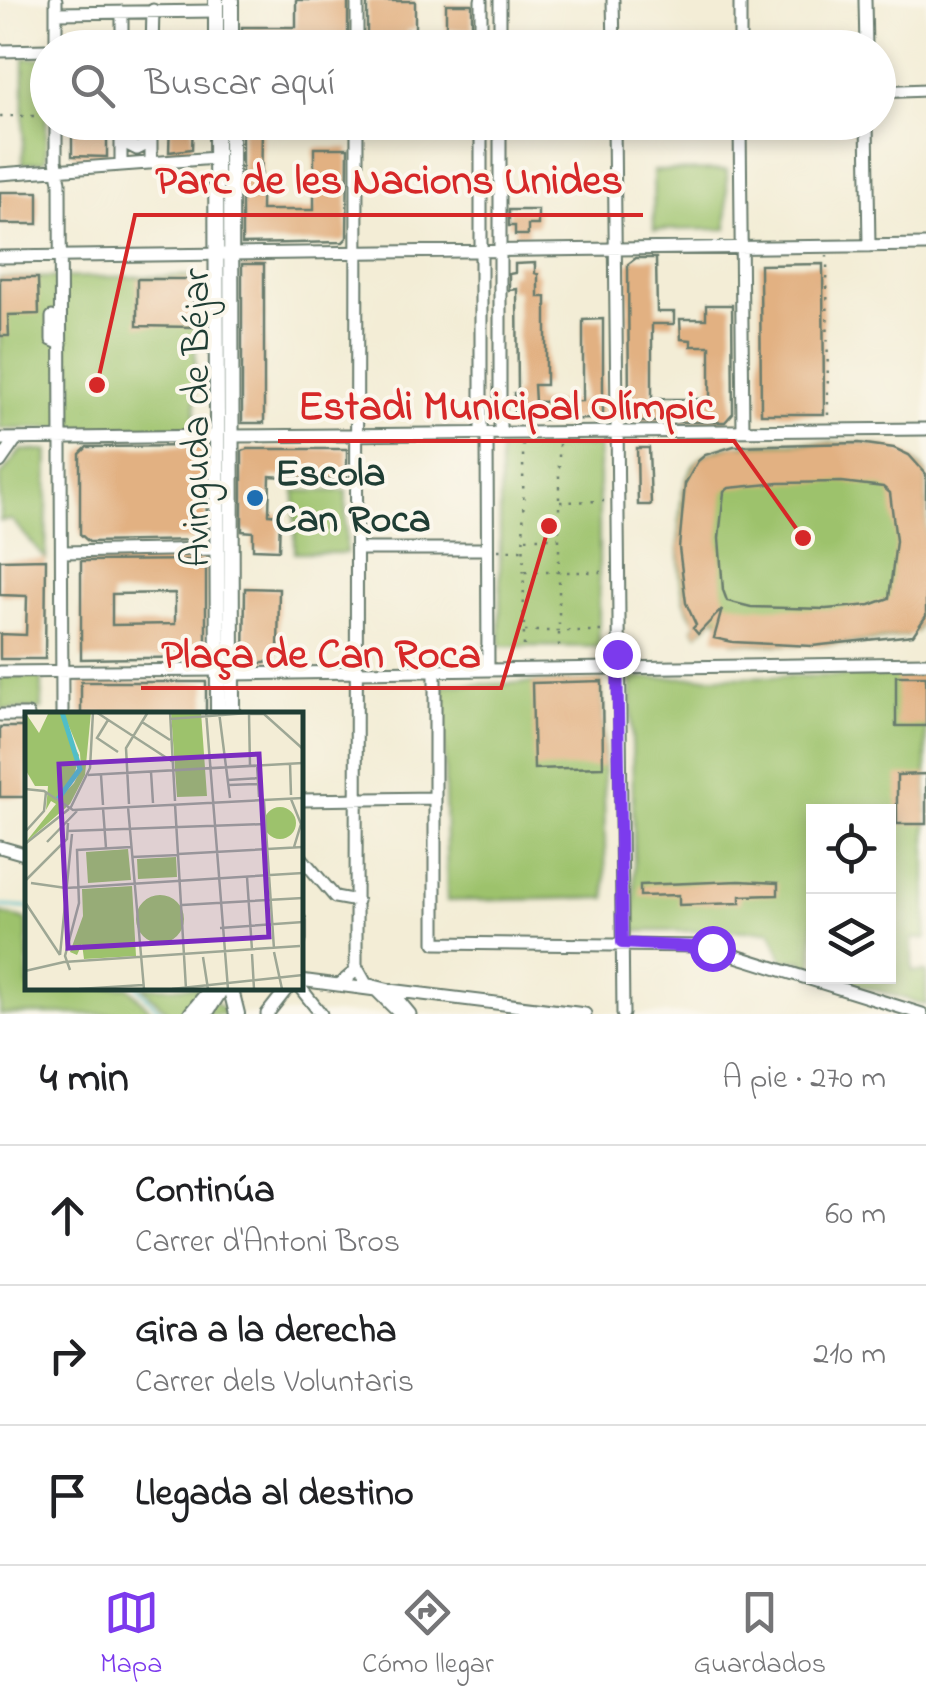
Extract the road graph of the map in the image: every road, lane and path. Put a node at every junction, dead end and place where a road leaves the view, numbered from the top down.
1 (231, 0) edge
2 (357, 0) edge
3 (481, 0) edge
4 (500, 0) edge
5 (614, 0) edge
6 (740, 0) edge
7 (865, 0) edge
8 (216, 5) edge
9 (56, 7) edge
10 (152, 10) junction
11 (122, 12) junction
12 (122, 30) edge
13 (152, 30) edge
14 (231, 30) edge
15 (357, 30) edge
16 (481, 30) edge
17 (500, 30) edge
18 (614, 30) edge
19 (740, 30) edge
20 (866, 30) edge
21 (30, 50) edge
22 (0, 51) edge
23 (926, 90) edge
24 (896, 91) edge
25 (0, 116) edge
26 (30, 116) edge
27 (56, 140) edge
28 (216, 140) edge
29 (230, 140) edge
30 (357, 140) edge
31 (481, 140) edge
32 (500, 140) edge
33 (614, 140) edge
34 (740, 140) edge
35 (867, 140) edge
36 (121, 142) joint
37 (151, 142) joint
38 (216, 158) junction
39 (151, 163) junction
40 (121, 166) junction
41 (60, 170) junction
42 (0, 174) edge
43 (926, 245) edge
44 (869, 246) junction
45 (741, 248) junction
46 (614, 249) junction
47 (481, 251) junction
48 (500, 251) junction
49 (356, 252) junction
50 (827, 254) dead end
51 (224, 255) junction
52 (0, 256) edge
53 (60, 257) junction
54 (52, 317) dead end
55 (60, 344) junction
56 (828, 418) dead end
57 (926, 429) edge
58 (743, 430) junction
59 (615, 433) junction
60 (358, 434) junction
61 (489, 434) junction
62 (224, 436) junction
63 (0, 439) edge
64 (16, 439) junction
65 (62, 439) junction
66 (523, 442) dead end
67 (558, 442) dead end
68 (0, 462) edge
69 (604, 501) dead end
70 (558, 502) junction
71 (524, 538) junction
72 (560, 538) junction
73 (218, 549) junction
74 (357, 549) junction
75 (492, 549) junction
76 (524, 550) junction
77 (63, 552) junction
78 (524, 572) junction
79 (560, 572) junction
80 (604, 572) dead end
81 (524, 631) junction
82 (560, 631) junction
83 (604, 631) dead end
84 (524, 654) dead end
85 (559, 654) dead end
86 (926, 662) edge
87 (618, 666) junction
88 (488, 669) junction
89 (356, 671) junction
90 (0, 672) edge
91 (63, 672) junction
92 (225, 672) junction
93 (435, 672) junction
94 (62, 712) edge
95 (218, 712) edge
96 (232, 712) edge
97 (0, 715) edge
98 (25, 716) edge
99 (357, 798) junction
100 (433, 798) junction
101 (302, 800) edge
102 (0, 847) edge
103 (25, 854) edge
104 (302, 858) edge
105 (357, 902) junction
106 (622, 943) junction
107 (356, 966) junction
108 (302, 983) edge
109 (340, 984) junction
110 (302, 986) edge
111 (224, 989) edge
112 (228, 989) edge
113 (288, 989) edge
114 (390, 990) junction
115 (202, 1010) edge
116 (237, 1014) edge
117 (267, 1014) edge
118 (321, 1014) edge
119 (400, 1014) edge
120 (410, 1014) edge
121 (585, 1014) edge
122 (623, 1014) edge
123 (922, 1014) edge

1 - 14 main road
2 - 15 street
3 - 16 street
4 - 17 street
5 - 18 street
6 - 19 street
7 - 20 street
8 - 10 street
9 - 11 street
10 - 11 street
10 - 13 street
11 - 12 street
21 - 22 street
23 - 24 street
25 - 26 path
27 - 41 street
28 - 38 main road, Avinguda de Béjar
29 - 51 main road, Avinguda de Béjar
30 - 49 street
31 - 47 street
32 - 48 street
33 - 46 street
34 - 45 street
35 - 44 street
36 - 37 street
36 - 40 street
37 - 39 street
38 - 39 street
38 - 51 main road, Avinguda de Béjar
39 - 40 street
40 - 41 street
41 - 42 street
41 - 53 street
43 - 44 street
44 - 45 street
45 - 46 street
45 - 58 street
46 - 48 street
46 - 59 street
47 - 48 street
47 - 49 street
47 - 61 street
48 - 61 street
49 - 51 street
49 - 60 street
50 - 56 path
51 - 53 street
51 - 62 main road, Avinguda de Béjar
52 - 53 street
53 - 55 street
54 - 55 street
55 - 65 street
57 - 58 street
58 - 59 street
59 - 61 street
59 - 87 street
60 - 61 street
60 - 62 street
60 - 74 street
61 - 75 street
62 - 65 street
62 - 73 main road, Avinguda de Béjar
62 - 92 main road, Avinguda de Béjar
63 - 64 street
64 - 65 street
64 - 68 street
65 - 77 street
66 - 71 path
67 - 70 path
69 - 70 path
70 - 72 path
71 - 72 path
71 - 76 path
72 - 79 path
73 - 77 street
73 - 92 main road, Avinguda de Béjar
74 - 75 street
74 - 89 street
75 - 76 path
75 - 88 street
76 - 78 path
77 - 91 street
78 - 79 path
78 - 81 path
79 - 80 path
79 - 82 path
81 - 82 path
81 - 84 path
82 - 83 path
82 - 85 path
86 - 87 street
87 - 88 street
87 - 106 street
88 - 93 street
89 - 92 street
89 - 93 street
89 - 99 street
90 - 91 street
91 - 92 street
91 - 94 street
92 - 95 main road, Avinguda de Béjar
92 - 96 main road, Avinguda de Béjar
93 - 100 street
97 - 98 street
99 - 100 street
99 - 101 street
99 - 105 street
100 - 106 street
102 - 103 street
104 - 105 street
105 - 107 street
106 - 122 street
106 - 123 street
107 - 109 street
107 - 114 street
108 - 109 street
109 - 119 street
110 - 118 street
111 - 115 main road
112 - 116 main road
113 - 117 street
114 - 120 street
114 - 121 street

